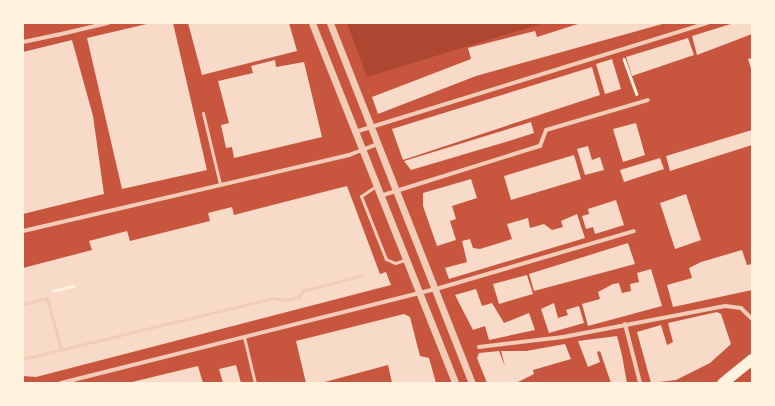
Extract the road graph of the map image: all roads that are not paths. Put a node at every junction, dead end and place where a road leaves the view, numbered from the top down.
1 (108, 23) edge
2 (312, 23) edge
3 (330, 23) edge
4 (708, 23) edge
5 (56, 35) joint
6 (23, 42) edge
7 (648, 100) dead end
8 (203, 113) dead end
9 (371, 126) junction
10 (355, 132) junction
11 (378, 144) junction
12 (362, 150) junction
13 (220, 184) junction
14 (376, 186) junction
15 (396, 190) junction
16 (380, 196) junction
17 (23, 231) edge
18 (634, 231) dead end
19 (407, 259) junction
20 (363, 276) dead end
21 (436, 289) junction
22 (420, 292) junction
23 (23, 304) edge
24 (752, 320) edge
25 (625, 324) junction
26 (244, 337) junction
27 (479, 347) dead end
28 (61, 349) junction
29 (23, 359) edge
30 (752, 359) edge
31 (61, 383) edge
32 (255, 383) edge
33 (455, 383) edge
34 (472, 383) edge
35 (640, 383) edge
36 (722, 383) edge

1 - 5 street
2 - 10 street
3 - 9 street
4 - 9 street
5 - 6 street
7 - 15 street
8 - 13 lane
9 - 10 street
9 - 11 street
10 - 12 street
11 - 12 street
11 - 15 street
12 - 13 street
12 - 14 street
13 - 17 street
14 - 16 street
14 - 19 lane
15 - 16 street
15 - 21 street
16 - 19 street
18 - 21 street
19 - 22 street
20 - 28 lane
21 - 22 street
21 - 34 street
22 - 26 street
22 - 33 street
23 - 28 lane
24 - 25 street
25 - 27 street
25 - 35 street
26 - 31 street
26 - 32 lane
28 - 29 lane
30 - 36 highway

